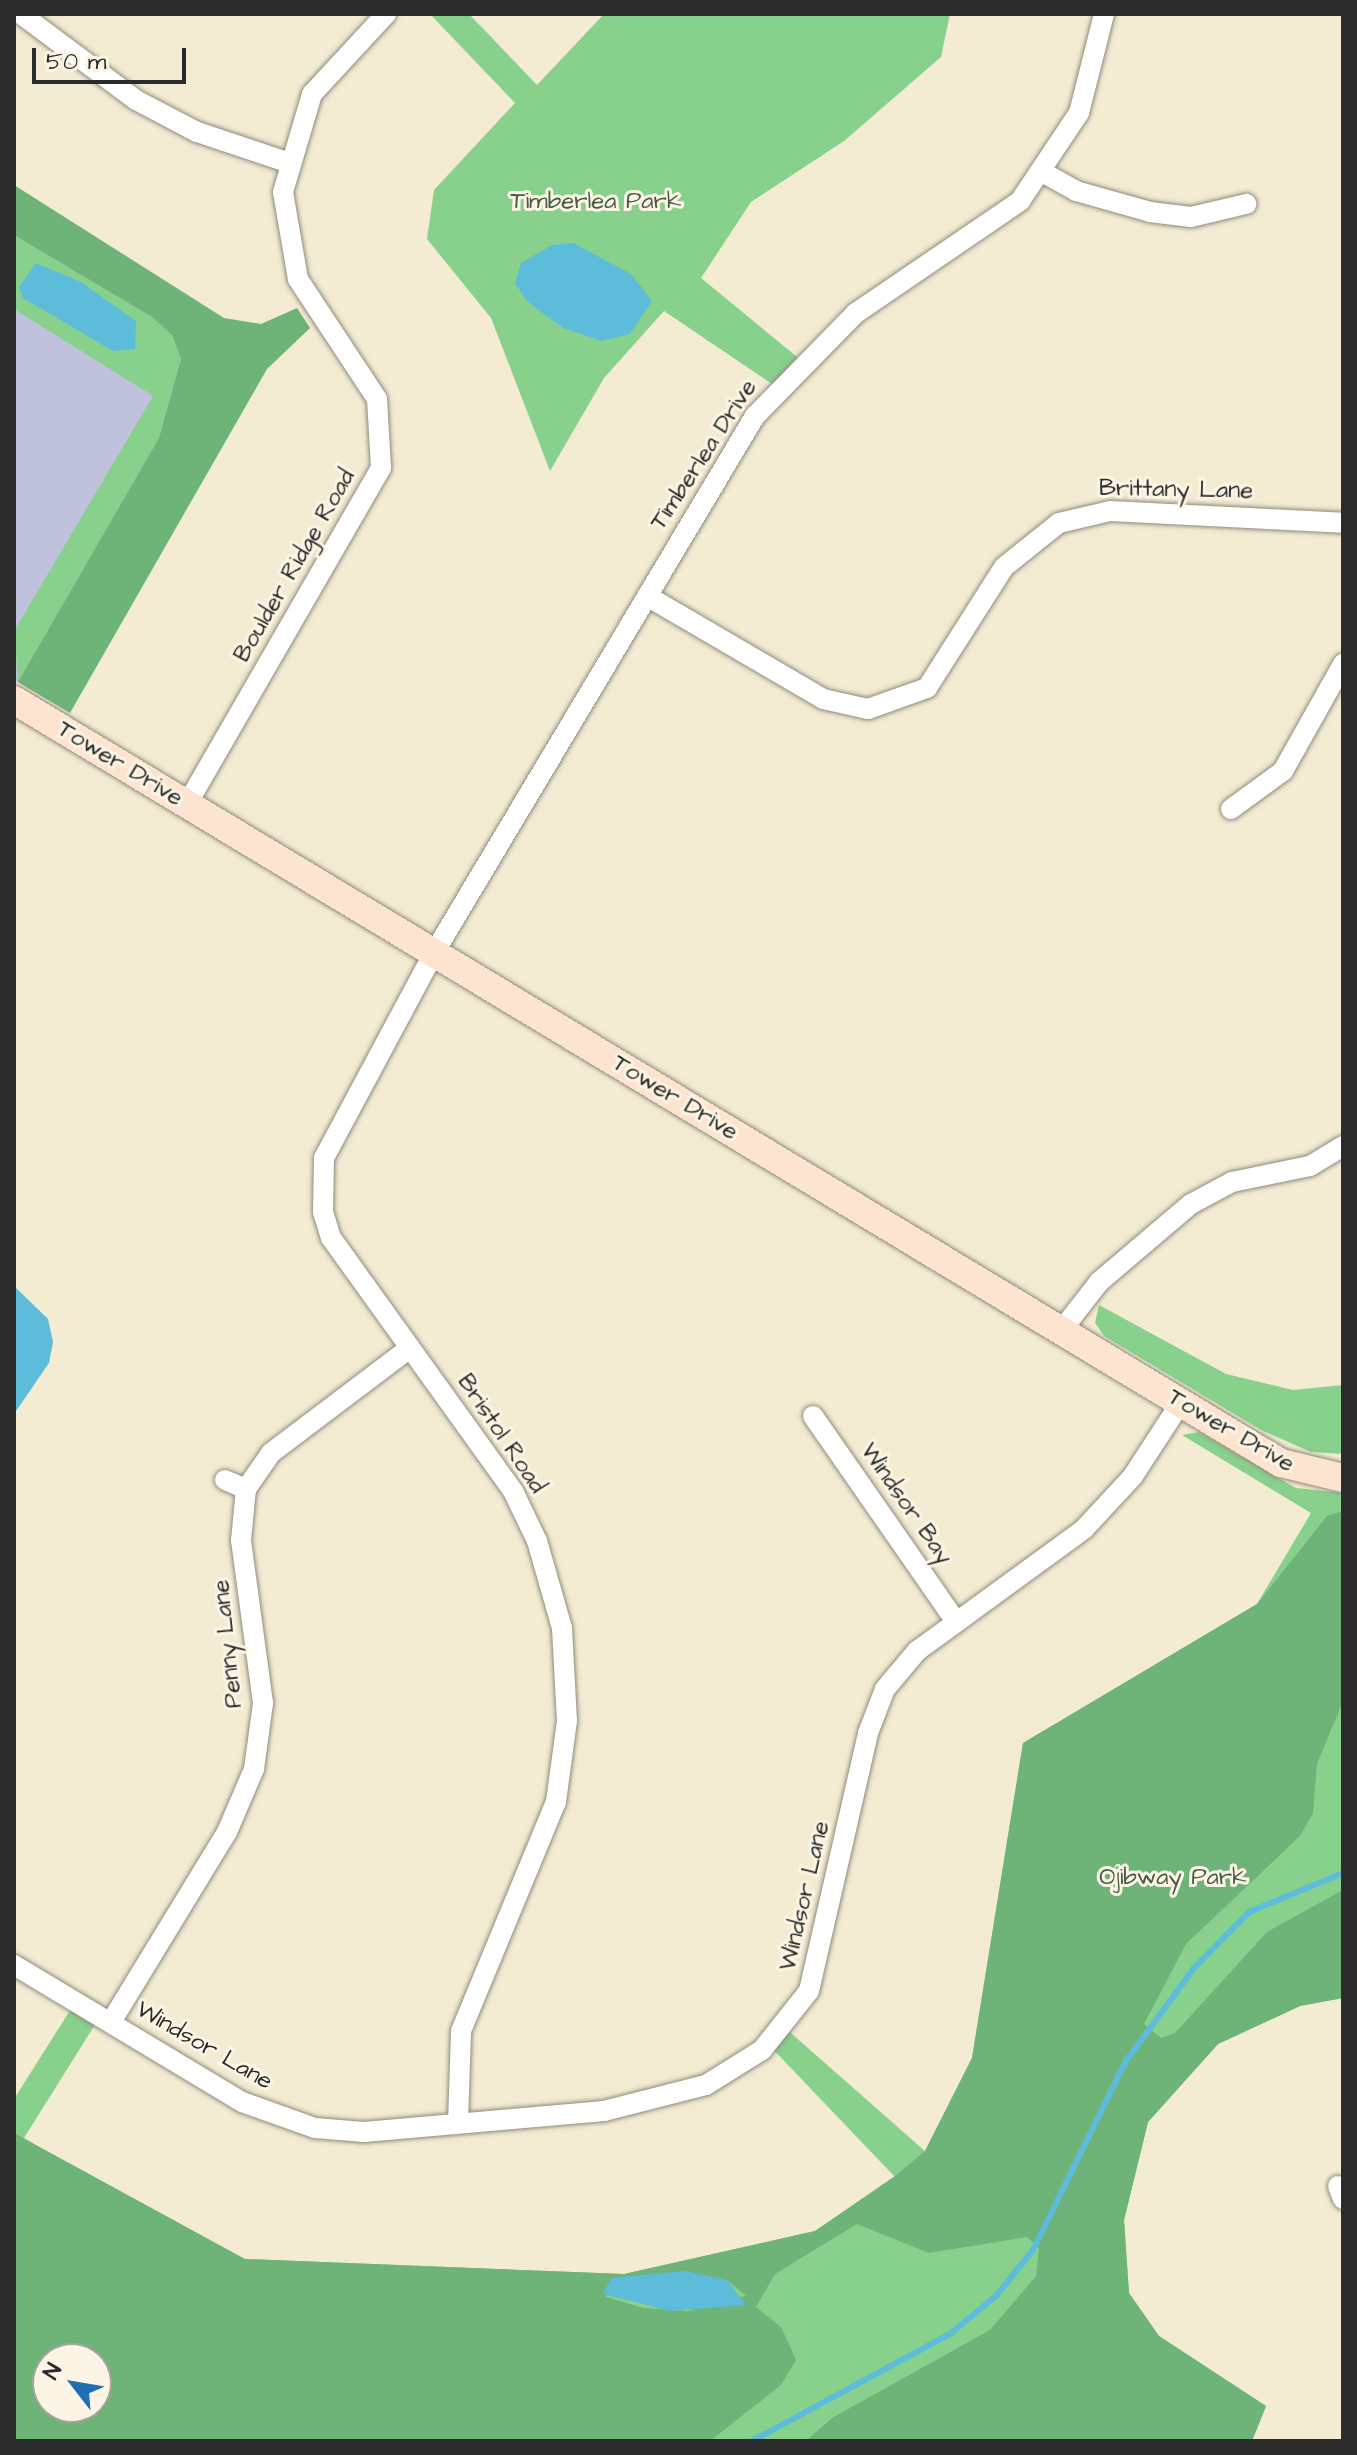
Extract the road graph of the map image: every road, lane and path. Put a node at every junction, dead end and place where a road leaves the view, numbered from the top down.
1 (21, 14) edge
2 (386, 14) edge
3 (1104, 14) edge
4 (287, 162) junction
5 (1044, 173) junction
6 (1246, 204) dead end
7 (1343, 523) edge
8 (647, 596) junction
9 (1343, 664) edge
10 (14, 700) edge
11 (187, 804) junction
12 (1231, 809) dead end
13 (434, 953) junction
14 (1343, 1146) edge
15 (1061, 1331) junction
16 (410, 1348) junction
17 (1181, 1402) junction
18 (813, 1416) dead end
19 (1343, 1478) edge
20 (225, 1480) dead end
21 (246, 1489) junction
22 (956, 1622) junction
23 (14, 1965) edge
24 (111, 2022) junction
25 (458, 2123) junction

1 - 4 street
2 - 4 street, Boulder Ridge Road
3 - 5 street, Timberlea Drive
4 - 11 street, Boulder Ridge Road
5 - 6 street
5 - 8 street, Timberlea Drive
7 - 8 street, Brittany Lane
8 - 13 street, Timberlea Drive
9 - 12 street
10 - 11 street, Tower Drive
11 - 13 street, Tower Drive
13 - 15 street, Tower Drive
13 - 16 street, Bristol Road
14 - 15 street
15 - 17 street, Tower Drive
16 - 21 street, Penny Lane
16 - 25 street, Bristol Road
17 - 19 street, Tower Drive
17 - 22 street, Windsor Lane
18 - 22 street, Windsor Bay
20 - 21 street
21 - 24 street, Penny Lane
22 - 25 street, Windsor Lane
23 - 24 street, Windsor Lane
24 - 25 street, Windsor Lane

